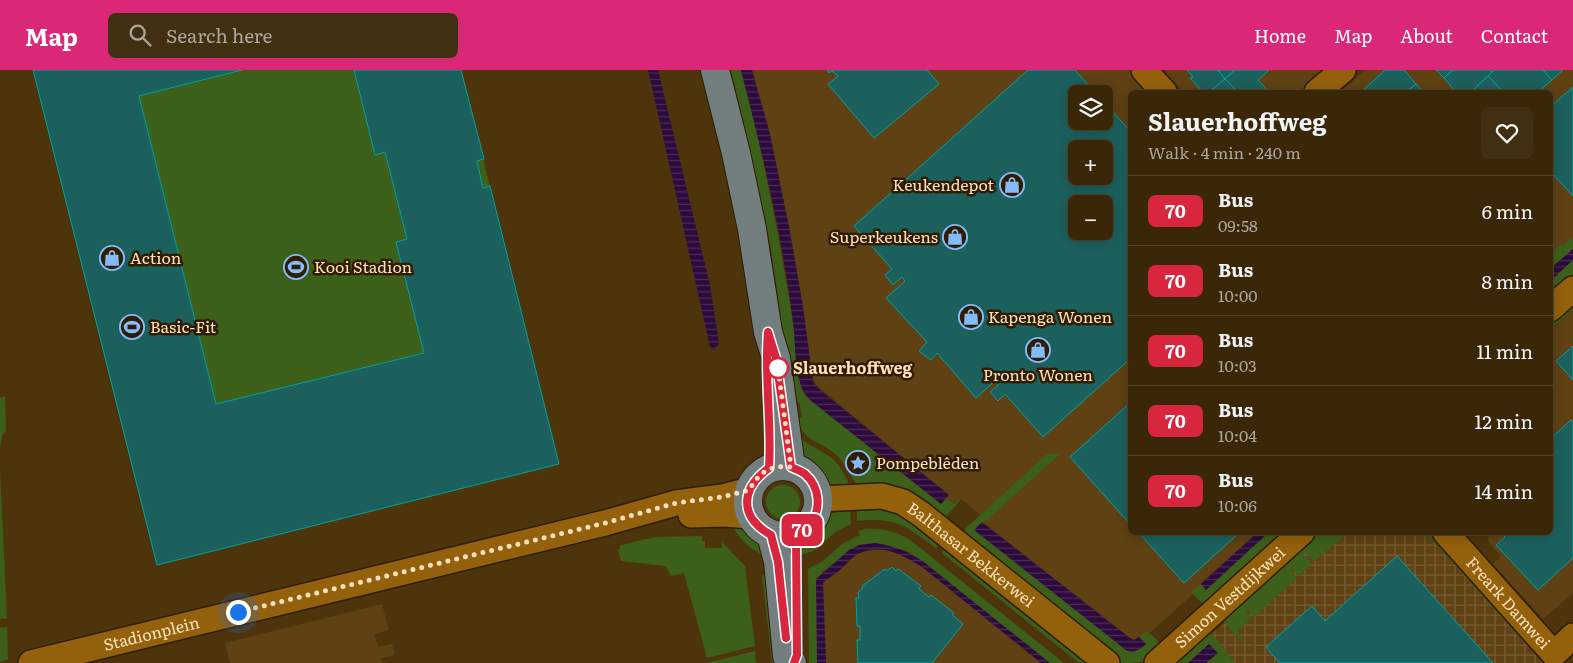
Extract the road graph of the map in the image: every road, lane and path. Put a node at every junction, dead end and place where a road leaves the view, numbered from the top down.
1 (715, 70) edge
2 (1144, 70) edge
3 (1342, 70) edge
4 (1162, 90) edge
5 (1320, 90) edge
6 (1573, 289) edge
7 (1553, 306) edge
8 (780, 468) junction
9 (749, 490) junction
10 (818, 499) junction
11 (649, 512) junction
12 (750, 516) junction
13 (784, 535) junction
14 (1299, 535) edge
15 (1448, 535) edge
16 (1573, 636) edge
17 (31, 663) edge
18 (793, 663) edge
19 (1106, 663) edge
20 (1157, 663) edge

1 - 8 main road
2 - 4 street
3 - 5 street
6 - 7 street
8 - 9 main road
8 - 10 main road
9 - 11 street, Stadionplein
9 - 12 main road
10 - 13 main road
10 - 19 street, Balthasar Bekkerwei
11 - 12 street, Stadionplein
11 - 17 street, Stadionplein
12 - 13 main road
13 - 18 main road
14 - 20 street, Simon Vestdijkwei
15 - 16 street, Freark Damwei

